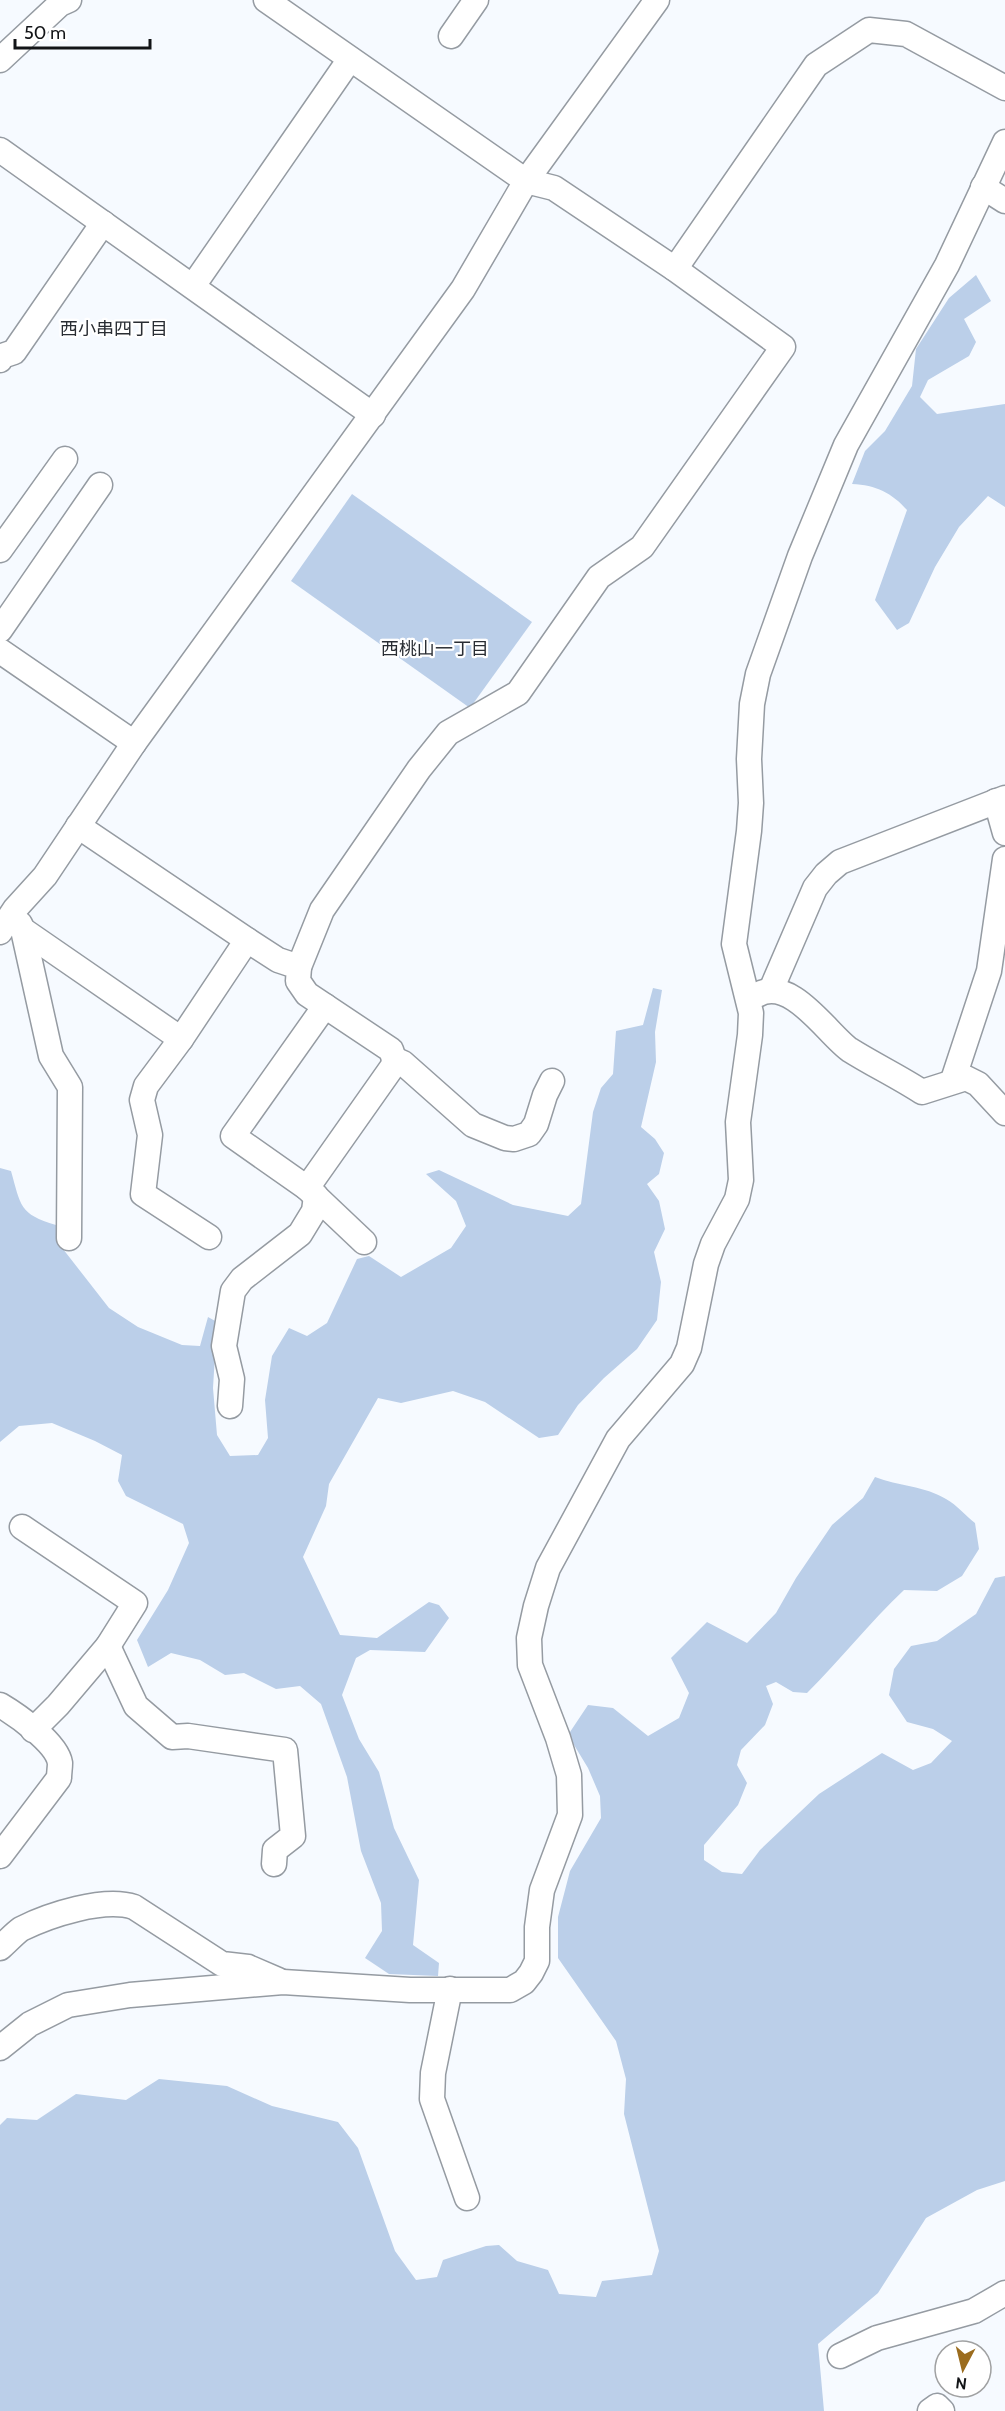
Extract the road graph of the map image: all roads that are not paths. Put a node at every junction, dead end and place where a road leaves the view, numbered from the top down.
1 (69, 0) edge
2 (266, 0) edge
3 (476, 0) edge
4 (657, 0) edge
5 (451, 36) dead end
6 (350, 59) junction
7 (0, 60) edge
8 (1005, 88) edge
9 (1005, 142) edge
10 (0, 150) edge
11 (526, 181) junction
12 (983, 187) junction
13 (1005, 201) edge
14 (103, 222) junction
15 (675, 269) junction
16 (193, 286) junction
17 (0, 360) edge
18 (373, 415) junction
19 (65, 459) dead end
20 (100, 485) dead end
21 (0, 550) edge
22 (0, 630) edge
23 (0, 651) edge
24 (134, 743) junction
25 (1000, 799) edge
26 (78, 826) junction
27 (1005, 833) edge
28 (1005, 859) edge
29 (9, 918) edge
30 (247, 940) junction
31 (299, 967) junction
32 (771, 990) junction
33 (747, 1000) junction
34 (325, 1006) junction
35 (973, 1016) junction
36 (181, 1039) junction
37 (394, 1059) junction
38 (953, 1080) junction
39 (552, 1081) dead end
40 (995, 1098) edge
41 (311, 1192) junction
42 (209, 1237) dead end
43 (69, 1238) dead end
44 (364, 1242) dead end
45 (230, 1406) dead end
46 (22, 1527) dead end
47 (108, 1646) junction
48 (0, 1705) edge
49 (33, 1730) junction
50 (0, 1856) edge
51 (274, 1864) dead end
52 (0, 1948) edge
53 (283, 1982) junction
54 (450, 1989) junction
55 (0, 2048) edge
56 (467, 2198) dead end
57 (1005, 2293) edge
58 (840, 2356) dead end
59 (930, 2411) edge
60 (942, 2411) edge

1 - 7 street
2 - 6 street
3 - 5 street
4 - 11 street
6 - 11 street
6 - 16 street
8 - 15 street
9 - 12 street
10 - 14 street
11 - 15 street
11 - 18 street
12 - 13 street
12 - 33 street
14 - 16 street
14 - 17 street
15 - 31 street
16 - 18 street
18 - 24 street
19 - 21 street
20 - 22 street
23 - 24 street
24 - 26 street
25 - 27 street
25 - 32 street
26 - 29 street
26 - 30 street
28 - 35 street
29 - 36 street
29 - 43 street
30 - 31 street
30 - 36 street
31 - 34 street
32 - 33 street
32 - 38 street
33 - 54 street
34 - 37 street
34 - 41 street
35 - 38 street
35 - 40 street
36 - 42 street
37 - 39 street
37 - 41 street
38 - 40 street
41 - 44 street
41 - 45 street
46 - 47 street
47 - 49 street
47 - 51 street
48 - 49 street
49 - 50 street
52 - 53 street
53 - 54 street
53 - 55 street
54 - 56 street
57 - 58 street
59 - 60 street

